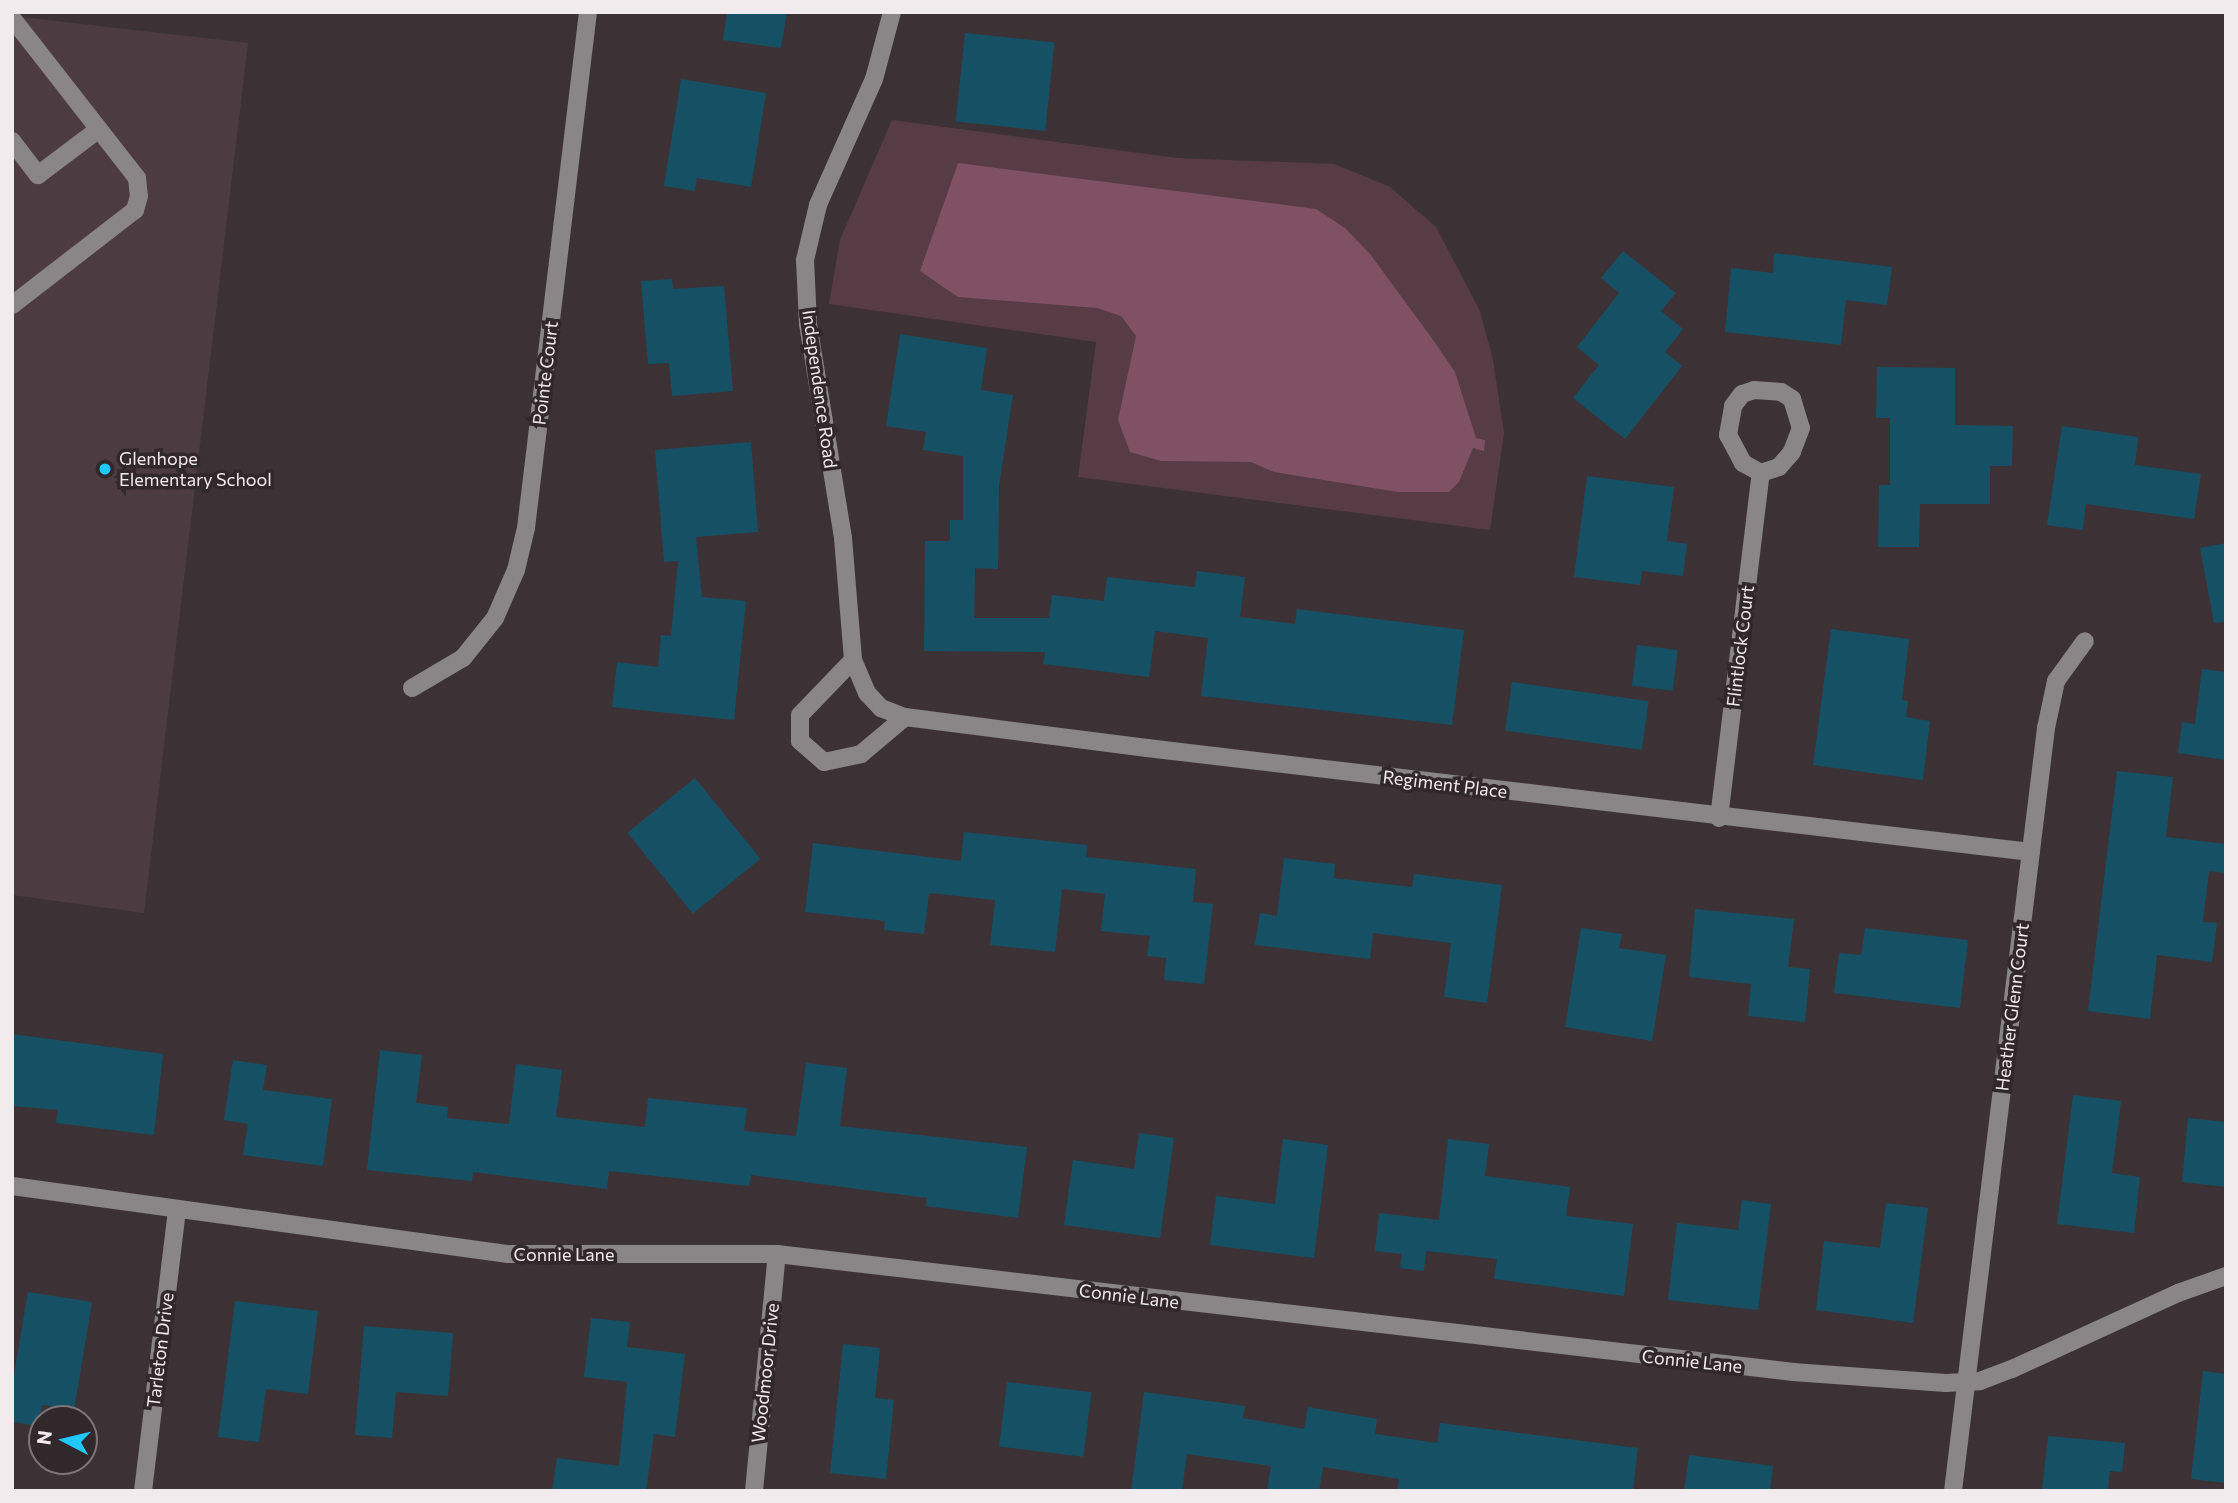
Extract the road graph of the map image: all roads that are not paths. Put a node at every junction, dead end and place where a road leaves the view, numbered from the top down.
1 (588, 12) edge
2 (892, 12) edge
3 (12, 18) edge
4 (99, 129) junction
5 (12, 141) edge
6 (12, 305) edge
7 (1761, 473) junction
8 (2085, 641) dead end
9 (853, 660) junction
10 (412, 688) dead end
11 (867, 693) joint
12 (905, 717) junction
13 (1719, 818) junction
14 (2031, 852) junction
15 (12, 1186) edge
16 (177, 1209) junction
17 (777, 1254) junction
18 (2226, 1276) edge
19 (1965, 1382) junction
20 (144, 1491) edge
21 (754, 1491) edge
22 (1953, 1491) edge

1 - 10 street, Pointe Court
2 - 9 street, Independence Road
3 - 4 street
4 - 5 street
4 - 6 street
7 - 7 street
7 - 13 street, Flintlock Court
8 - 14 street, Heather Glenn Court
9 - 11 street, Independence Road
9 - 12 street
11 - 12 street, Regiment Place
12 - 13 street, Regiment Place
13 - 14 street, Regiment Place
14 - 19 street, Heather Glenn Court
15 - 16 street, Connie Lane
16 - 17 street, Connie Lane
16 - 20 street, Tarleton Drive
17 - 19 street, Connie Lane
17 - 21 street, Woodmoor Drive
18 - 19 street, Connie Lane
19 - 22 street, Heather Glenn Court

